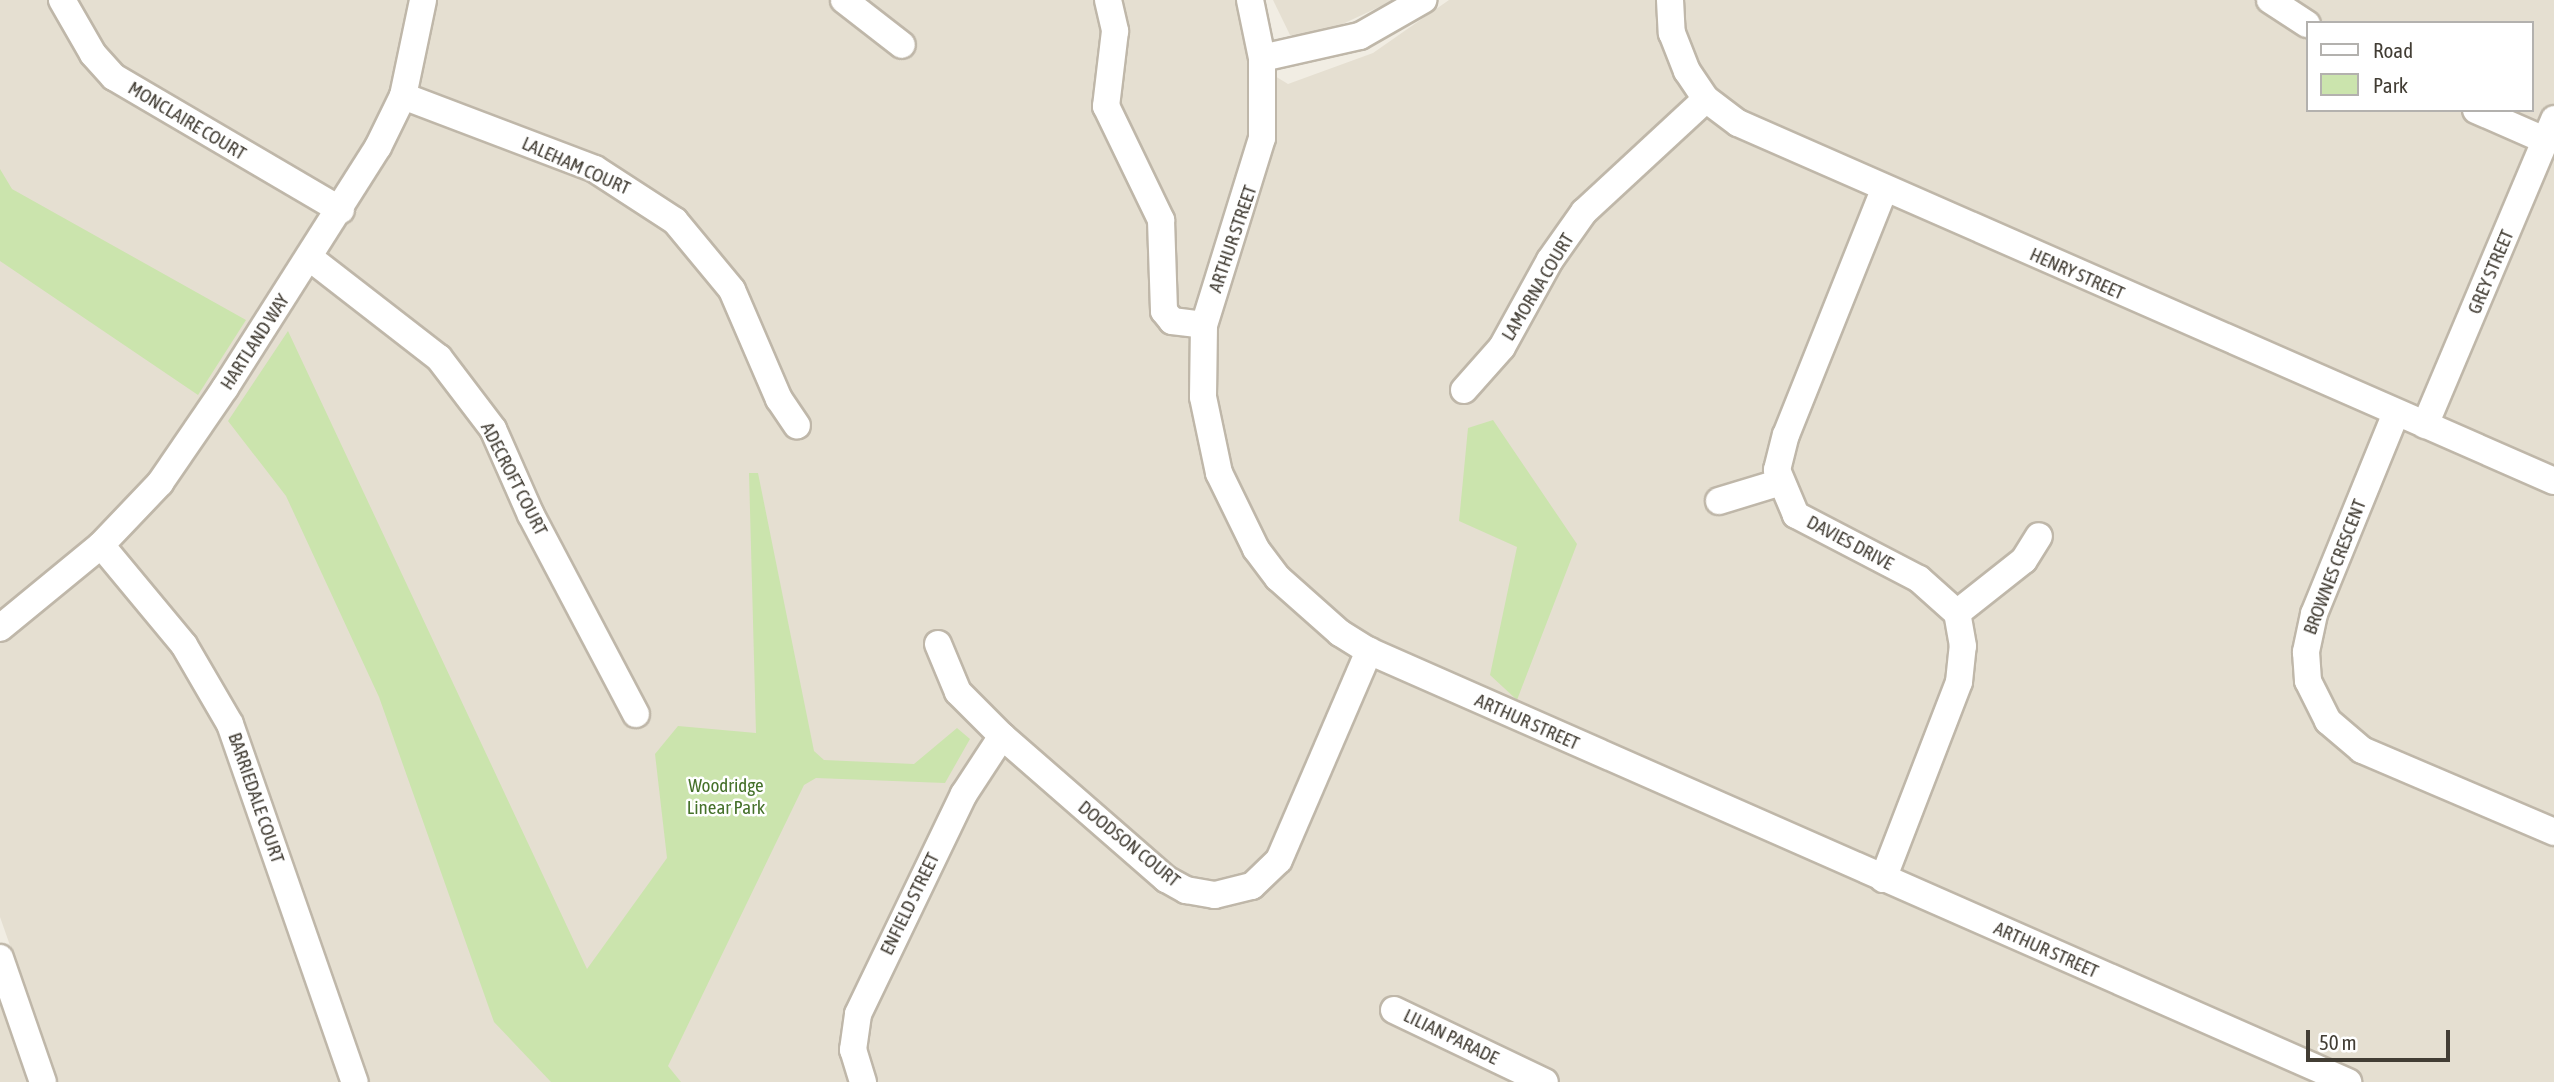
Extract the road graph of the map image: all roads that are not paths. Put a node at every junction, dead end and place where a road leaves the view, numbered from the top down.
1 (62, 0) edge
2 (423, 0) edge
3 (844, 0) edge
4 (1108, 0) edge
5 (1250, 0) edge
6 (1423, 0) edge
7 (1670, 0) edge
8 (2270, 0) edge
9 (2306, 23) edge
10 (902, 45) dead end
11 (1262, 58) junction
12 (403, 96) junction
13 (1706, 99) junction
14 (2484, 112) edge
15 (2548, 129) edge
16 (1884, 190) junction
17 (341, 210) junction
18 (310, 258) junction
19 (1204, 324) junction
20 (1464, 390) dead end
21 (2396, 413) junction
22 (2425, 425) junction
23 (797, 426) dead end
24 (2554, 481) edge
25 (1778, 483) junction
26 (1719, 501) dead end
27 (2039, 536) dead end
28 (101, 545) junction
29 (1957, 613) junction
30 (0, 628) edge
31 (938, 644) dead end
32 (1369, 651) junction
33 (636, 714) dead end
34 (1002, 736) junction
35 (2554, 832) edge
36 (1883, 879) junction
37 (0, 958) edge
38 (1394, 1010) dead end
39 (43, 1082) edge
40 (355, 1082) edge
41 (863, 1082) edge
42 (1545, 1082) edge
43 (2348, 1082) edge

1 - 17 street, MONCLAIRE COURT
2 - 12 street, HARTLAND WAY
3 - 10 street
4 - 19 street
5 - 11 street, ARTHUR STREET
6 - 11 street
7 - 13 street, HENRY STREET
8 - 9 street
11 - 19 street, ARTHUR STREET
12 - 17 street, HARTLAND WAY
12 - 23 street, LALEHAM COURT
13 - 16 street, HENRY STREET
13 - 20 street, LAMORNA COURT
14 - 15 street
15 - 22 street, GREY STREET
16 - 21 street, HENRY STREET
16 - 25 street
17 - 18 street, HARTLAND WAY
18 - 28 street, HARTLAND WAY
18 - 33 street, ADECROFT COURT
19 - 32 street, ARTHUR STREET
21 - 22 street, HENRY STREET
21 - 35 street, BROWNES CRESCENT
22 - 24 street, HENRY STREET
25 - 26 street
25 - 29 street, DAVIES DRIVE
27 - 29 street
28 - 30 street, HARTLAND WAY
28 - 40 street, BARRIEDALE COURT
29 - 36 street
31 - 34 street, DOODSON COURT
32 - 34 street, DOODSON COURT
32 - 36 street, ARTHUR STREET
34 - 41 street, ENFIELD STREET
36 - 43 street, ARTHUR STREET
37 - 39 street
38 - 42 street, LILIAN PARADE

